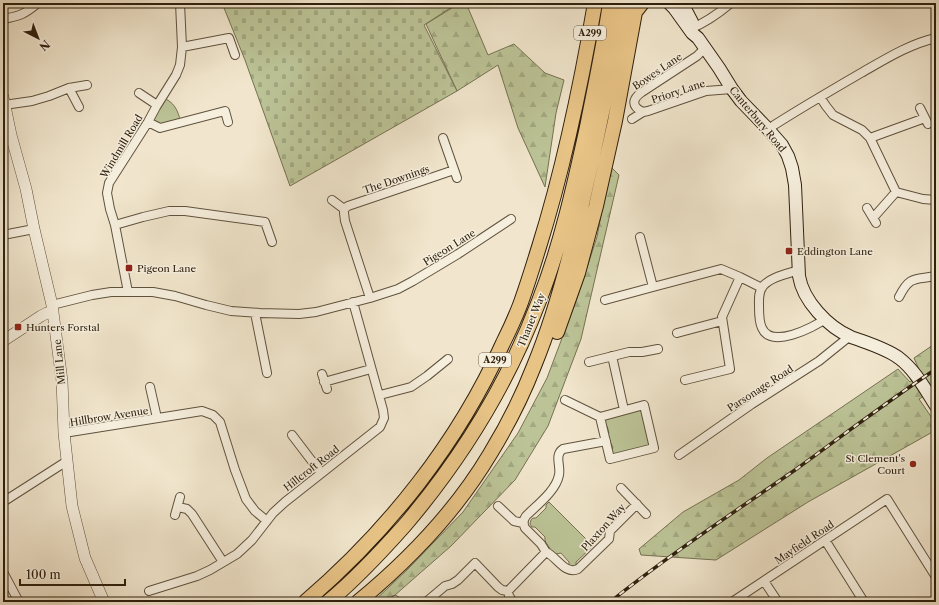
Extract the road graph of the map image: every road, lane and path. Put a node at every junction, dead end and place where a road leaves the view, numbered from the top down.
1 (38, 3) edge
2 (180, 3) edge
3 (610, 3) edge
4 (623, 3) edge
5 (642, 3) edge
6 (669, 3) edge
7 (682, 3) edge
8 (731, 3) edge
9 (589, 7) edge
10 (3, 20) edge
11 (696, 36) junction
12 (936, 38) edge
13 (182, 47) junction
14 (235, 55) dead end
15 (87, 85) dead end
16 (69, 88) junction
17 (732, 89) junction
18 (139, 93) dead end
19 (820, 97) junction
20 (3, 101) edge
21 (157, 105) junction
22 (79, 107) dead end
23 (920, 108) dead end
24 (643, 112) junction
25 (632, 119) dead end
26 (148, 122) junction
27 (228, 122) dead end
28 (768, 129) junction
29 (443, 138) dead end
30 (870, 138) junction
31 (896, 192) junction
32 (332, 200) dead end
33 (936, 200) edge
34 (867, 208) dead end
35 (344, 209) junction
36 (511, 218) dead end
37 (115, 225) junction
38 (34, 229) junction
39 (3, 236) edge
40 (640, 237) dead end
41 (272, 242) dead end
42 (799, 270) junction
43 (936, 276) edge
44 (740, 277) junction
45 (654, 287) junction
46 (762, 288) junction
47 (128, 292) junction
48 (899, 297) dead end
49 (370, 298) junction
50 (605, 300) dead end
51 (353, 302) junction
52 (53, 308) junction
53 (255, 313) junction
54 (825, 319) junction
55 (722, 321) junction
56 (677, 332) dead end
57 (850, 336) junction
58 (3, 341) edge
59 (658, 349) dead end
60 (612, 356) junction
61 (448, 359) dead end
62 (589, 362) dead end
63 (372, 368) junction
64 (267, 373) dead end
65 (685, 380) dead end
66 (324, 382) dead end
67 (150, 387) dead end
68 (380, 395) junction
69 (565, 400) dead end
70 (936, 406) edge
71 (624, 410) junction
72 (600, 416) junction
73 (157, 418) junction
74 (506, 426) junction
75 (64, 433) junction
76 (292, 435) dead end
77 (606, 440) junction
78 (679, 455) dead end
79 (66, 461) junction
80 (321, 473) junction
81 (621, 488) dead end
82 (180, 497) dead end
83 (3, 502) edge
84 (637, 504) junction
85 (178, 506) junction
86 (498, 506) dead end
87 (646, 514) dead end
88 (175, 515) dead end
89 (267, 521) junction
90 (523, 523) junction
91 (825, 540) junction
92 (546, 552) junction
93 (223, 562) junction
94 (3, 572) edge
95 (936, 577) edge
96 (764, 581) junction
97 (149, 591) dead end
98 (508, 591) junction
99 (19, 602) edge
100 (104, 602) edge
101 (304, 602) edge
102 (328, 602) edge
103 (358, 602) edge
104 (426, 602) edge
105 (513, 602) edge
106 (732, 602) edge
107 (778, 602) edge
108 (864, 602) edge

1 - 10 street
2 - 13 street, Windmill Road
3 - 102 highway, Thanet Way / A299
4 - 74 highway, Thanet Way / A299
5 - 74 highway, A299
6 - 11 main road, Canterbury Road
7 - 11 main road, Canterbury Road
8 - 11 street
9 - 101 highway, A299
11 - 17 main road, Canterbury Road
11 - 24 street, Bowes Lane
12 - 19 street
13 - 14 street
13 - 21 street, Windmill Road
15 - 16 street
16 - 20 street
16 - 22 street
17 - 24 street, Priory Lane
17 - 28 main road, Canterbury Road
18 - 21 street
19 - 28 street
19 - 30 street
20 - 38 street, Mill Lane
21 - 26 street, Windmill Road
23 - 30 street
24 - 25 street, Priory Lane
26 - 27 street
26 - 37 street, Windmill Road
28 - 42 main road, Canterbury Road
29 - 35 street, The Downings
30 - 31 street
31 - 33 street
31 - 34 street
32 - 35 street
35 - 49 street
36 - 49 street, Pigeon Lane
37 - 41 street
37 - 47 street, Windmill Road
38 - 39 street
38 - 52 street, Mill Lane
40 - 45 street
42 - 46 street
42 - 54 main road, Canterbury Road
43 - 48 street
44 - 45 street
44 - 46 street
44 - 55 street
45 - 50 street
46 - 54 street
47 - 52 street, Pigeon Lane
47 - 53 street, Pigeon Lane
49 - 51 street, Pigeon Lane
51 - 53 street, Pigeon Lane
51 - 63 street, Hillcroft Road
52 - 58 street
52 - 75 street, Mill Lane
53 - 64 street
54 - 57 main road, Canterbury Road
55 - 56 street
55 - 65 street
57 - 70 main road, Canterbury Road
57 - 78 street, Parsonage Road
59 - 60 street
60 - 62 street
60 - 71 street
61 - 68 street
63 - 66 street
63 - 68 street, Hillcroft Road
67 - 73 street, Hillbrow Avenue
68 - 80 street, Hillcroft Road
69 - 72 street
71 - 72 street
71 - 77 street
72 - 77 street
73 - 75 street, Hillbrow Avenue
73 - 89 street, Hillbrow Avenue
74 - 103 highway, Thanet Way / A299
75 - 79 street, Mill Lane
76 - 80 street
77 - 90 street
79 - 83 street
79 - 100 street, Mill Lane
80 - 89 street, Hillcroft Road
81 - 84 street, Plaxton Way
82 - 85 street
84 - 87 street, Plaxton Way
84 - 92 street, Plaxton Way
85 - 88 street
85 - 93 street
86 - 90 street
89 - 93 street, Hillcroft Road
90 - 92 street, Plaxton Way
91 - 95 street, Mayfield Road
91 - 96 street, Mayfield Road
91 - 108 street
92 - 98 street
93 - 97 street, Hillcroft Road
94 - 99 street
96 - 106 street, Mayfield Road
96 - 107 street
98 - 104 street
98 - 105 street

